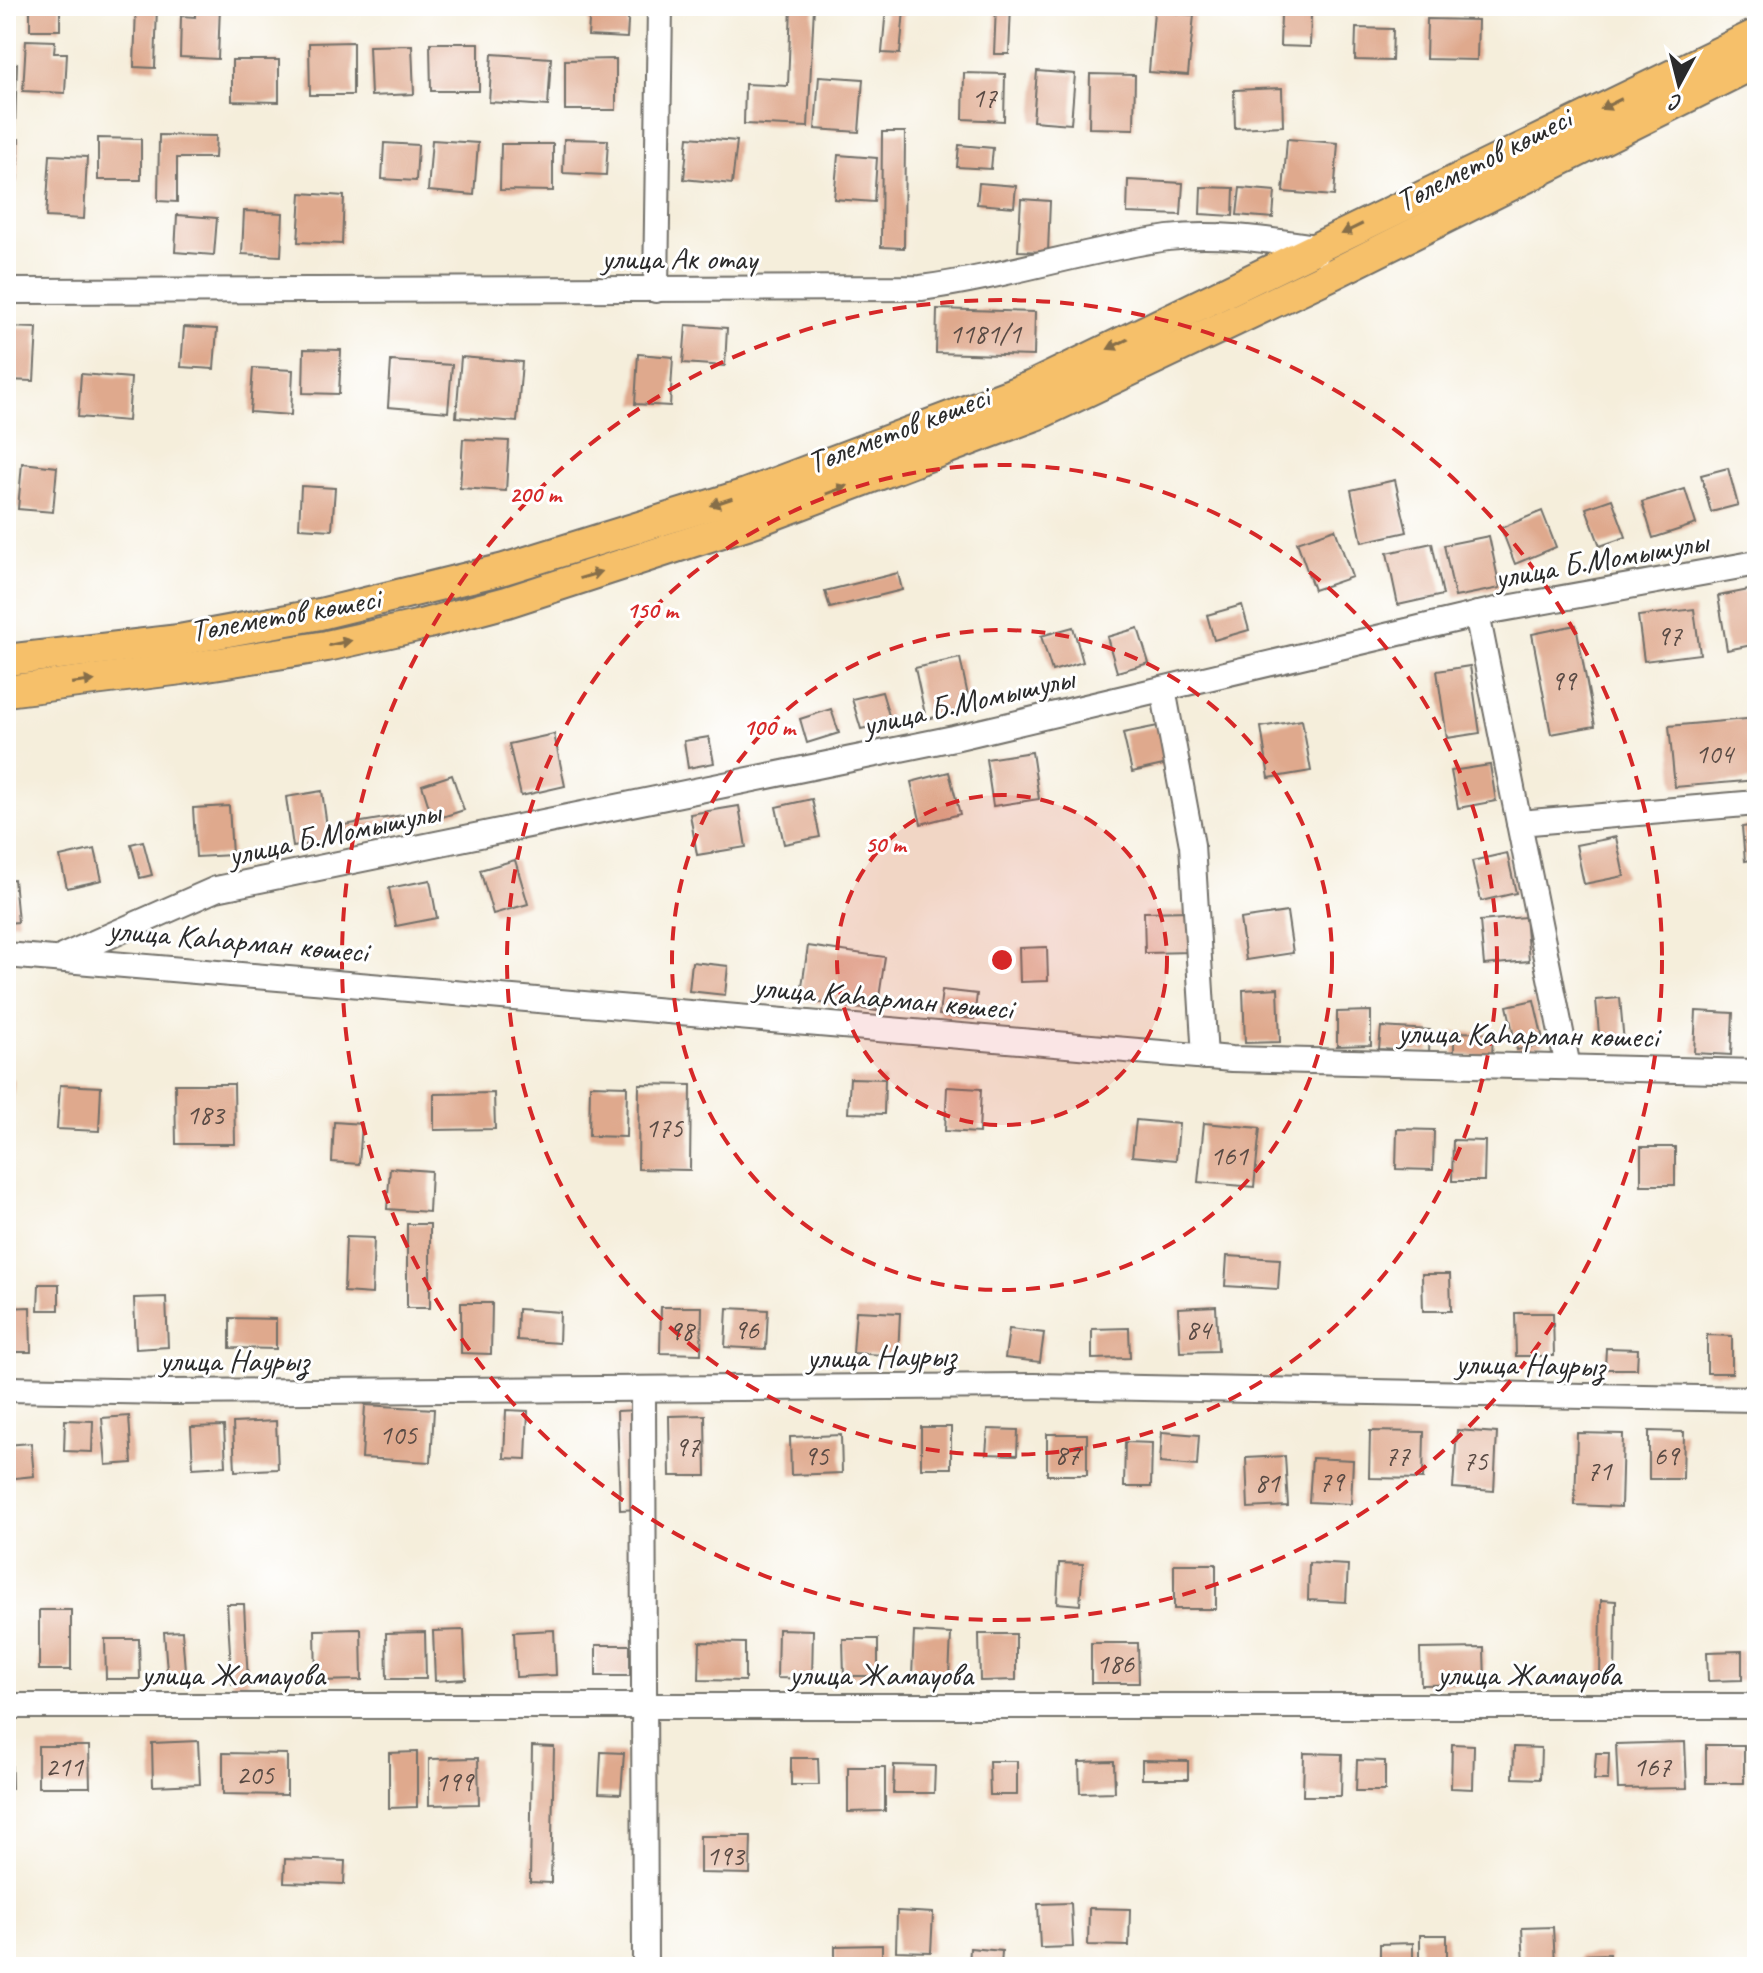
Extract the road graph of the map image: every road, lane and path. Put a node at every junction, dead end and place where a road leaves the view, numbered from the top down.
1 (660, 6) edge
2 (1757, 34) edge
3 (1757, 62) edge
4 (1315, 247) junction
5 (1333, 274) junction
6 (656, 290) junction
7 (6, 291) edge
8 (1757, 563) edge
9 (1477, 614) junction
10 (6, 660) edge
11 (1163, 689) junction
12 (6, 691) edge
13 (1757, 803) edge
14 (1519, 823) junction
15 (6, 955) edge
16 (61, 957) junction
17 (1205, 1057) junction
18 (1568, 1067) junction
19 (1757, 1072) edge
20 (6, 1389) edge
21 (643, 1390) junction
22 (1757, 1399) edge
23 (6, 1706) edge
24 (646, 1706) junction
25 (1757, 1706) edge
26 (645, 1967) edge

1 - 6 street
2 -> 4 main road, Төлеметов көшесі
3 - 5 main road, Төлеметов көшесі
4 - 5 street
4 - 6 street, улица Ак отау
4 -> 10 main road, Төлеметов көшесі
12 -> 5 main road, Төлеметов көшесі
6 - 7 street, улица Ак отау
8 - 9 street, улица Б.Момышулы
9 - 11 street, улица Б.Момышулы
9 - 14 street
11 - 16 street, улица Б.Момышулы
11 - 17 street
13 - 14 street
14 - 18 street
15 - 16 street, улица Каһарман көшесі
16 - 17 street, улица Каһарман көшесі
17 - 18 street, улица Каһарман көшесі
18 - 19 street, улица Каһарман көшесі
20 - 21 street, улица Наурыз
21 - 22 street, улица Наурыз
21 - 24 street
23 - 24 street, улица Жамауова
24 - 25 street, улица Жамауова
24 - 26 street

